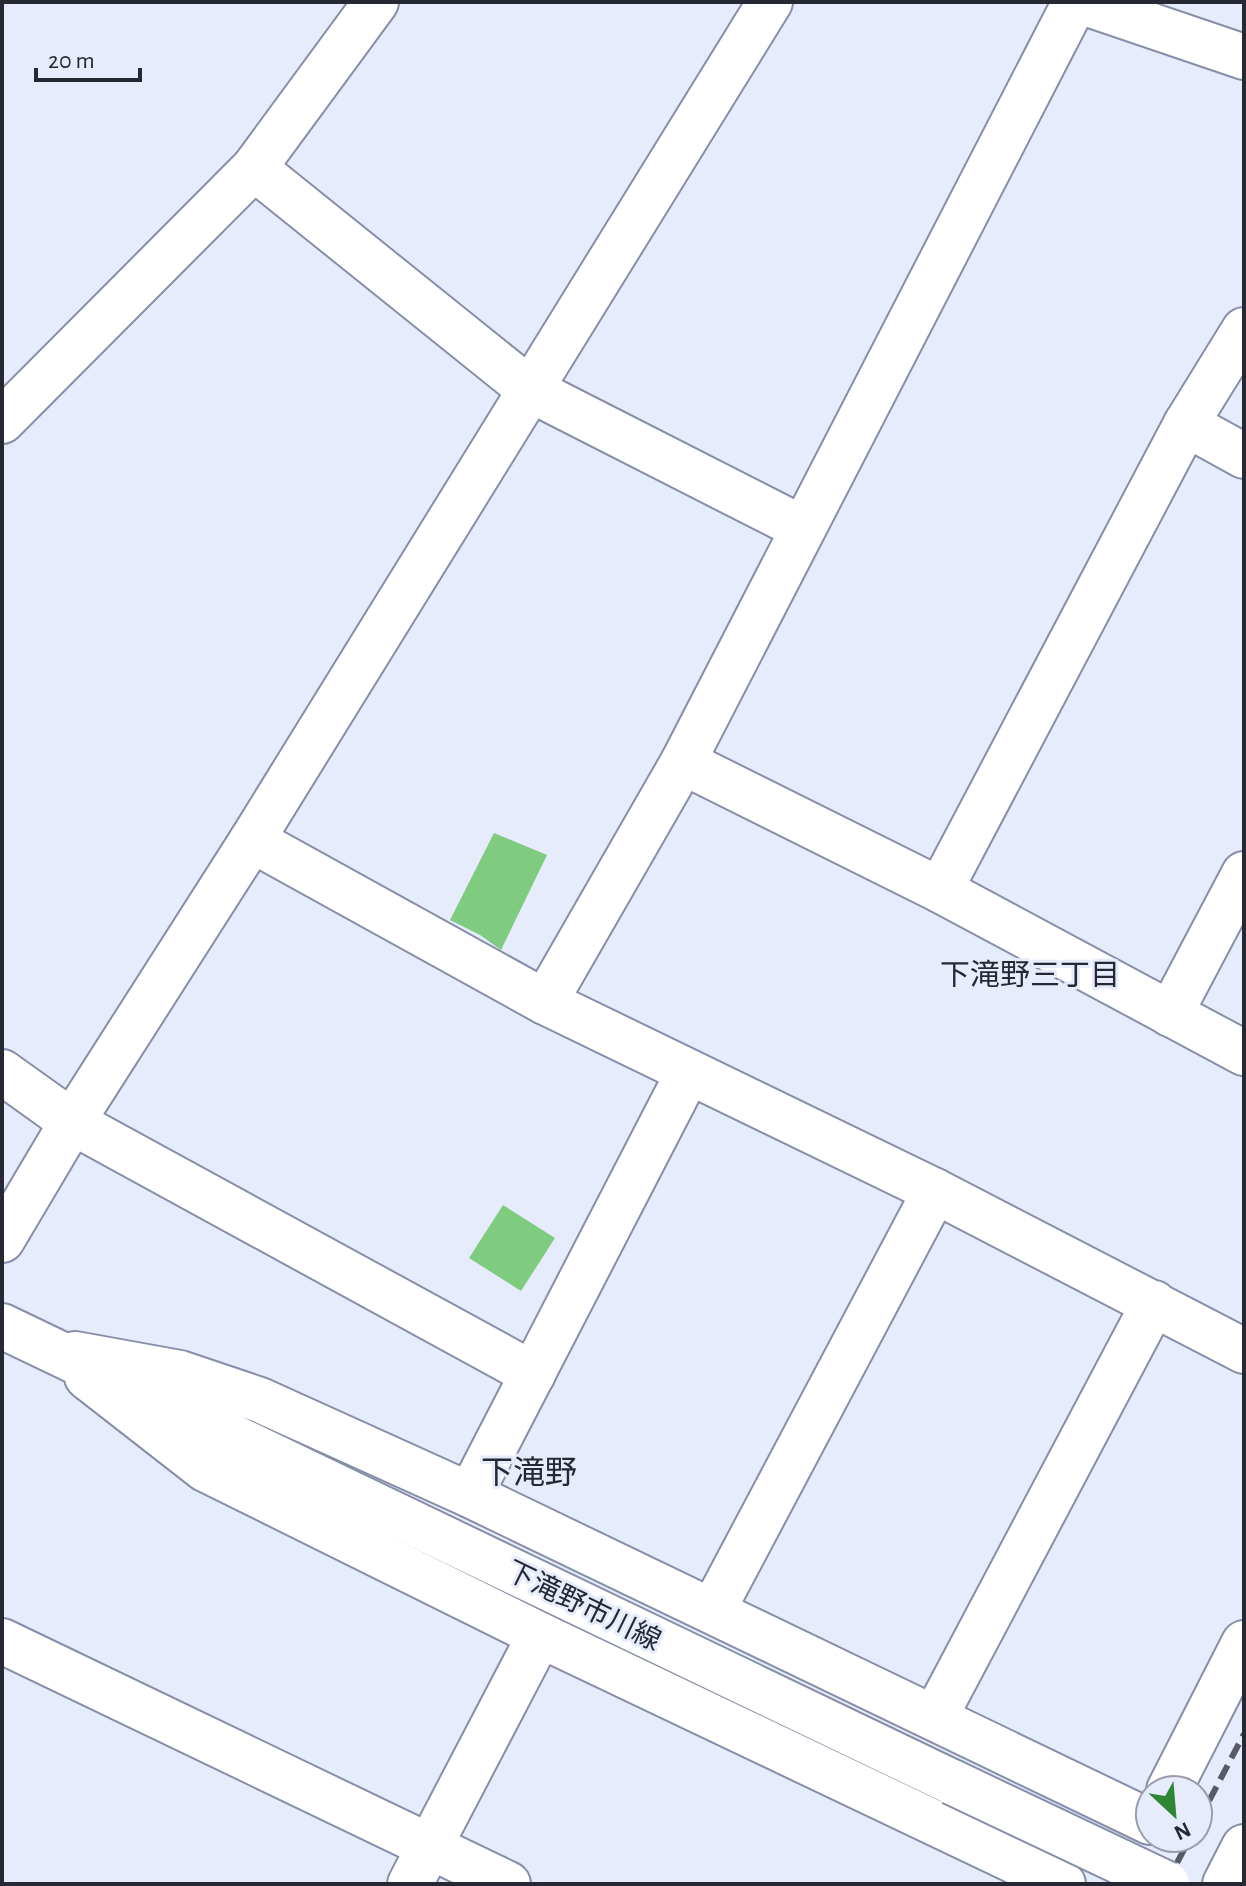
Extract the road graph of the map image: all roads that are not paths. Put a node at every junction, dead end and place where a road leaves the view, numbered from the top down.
1 (376, 2) edge
2 (770, 2) edge
3 (1075, 2) edge
4 (1082, 2) edge
5 (1244, 57) edge
6 (254, 168) junction
7 (1244, 330) edge
8 (529, 389) junction
9 (2, 421) edge
10 (1186, 424) junction
11 (1244, 456) edge
12 (802, 528) junction
13 (683, 762) junction
14 (252, 840) junction
15 (1244, 874) edge
16 (940, 890) junction
17 (545, 1002) junction
18 (1170, 1014) junction
19 (1244, 1053) edge
20 (2, 1072) edge
21 (688, 1073) junction
22 (72, 1122) junction
23 (935, 1191) junction
24 (2, 1240) edge
25 (1154, 1303) junction
26 (2, 1326) edge
27 (53, 1351) junction
28 (1244, 1351) edge
29 (533, 1374) junction
30 (470, 1495) junction
31 (713, 1610) junction
32 (540, 1635) junction
33 (2, 1641) edge
34 (1244, 1643) edge
35 (935, 1717) junction
36 (1177, 1774) edge
37 (1134, 1817) edge
38 (1136, 1854) edge
39 (420, 1865) edge
40 (508, 1884) edge
41 (1063, 1884) edge
42 (1121, 1884) edge
43 (1167, 1884) edge

1 - 6 street
2 - 8 street
3 - 12 street
4 - 5 street
6 - 8 street
6 - 9 street
7 - 10 street
8 - 12 street
8 - 14 street
10 - 11 street
10 - 16 street
12 - 13 street
13 - 16 street
13 - 17 street
14 - 17 street
14 - 22 street
15 - 18 street
16 - 18 street
17 - 21 street
18 - 19 street
20 - 22 street
21 - 23 street
21 - 29 street
22 - 24 street
22 - 29 street
23 - 25 street
23 - 31 street
25 - 28 street
25 - 35 street
26 - 27 street, 下滝野市川線
27 - 30 street
27 - 32 street
27 - 43 street, 下滝野市川線, bridge
29 - 30 street
30 - 31 street
31 - 35 street
32 - 39 street
32 - 41 street
33 - 39 street
34 - 36 street
35 - 37 street
38 - 42 street
39 - 40 street

